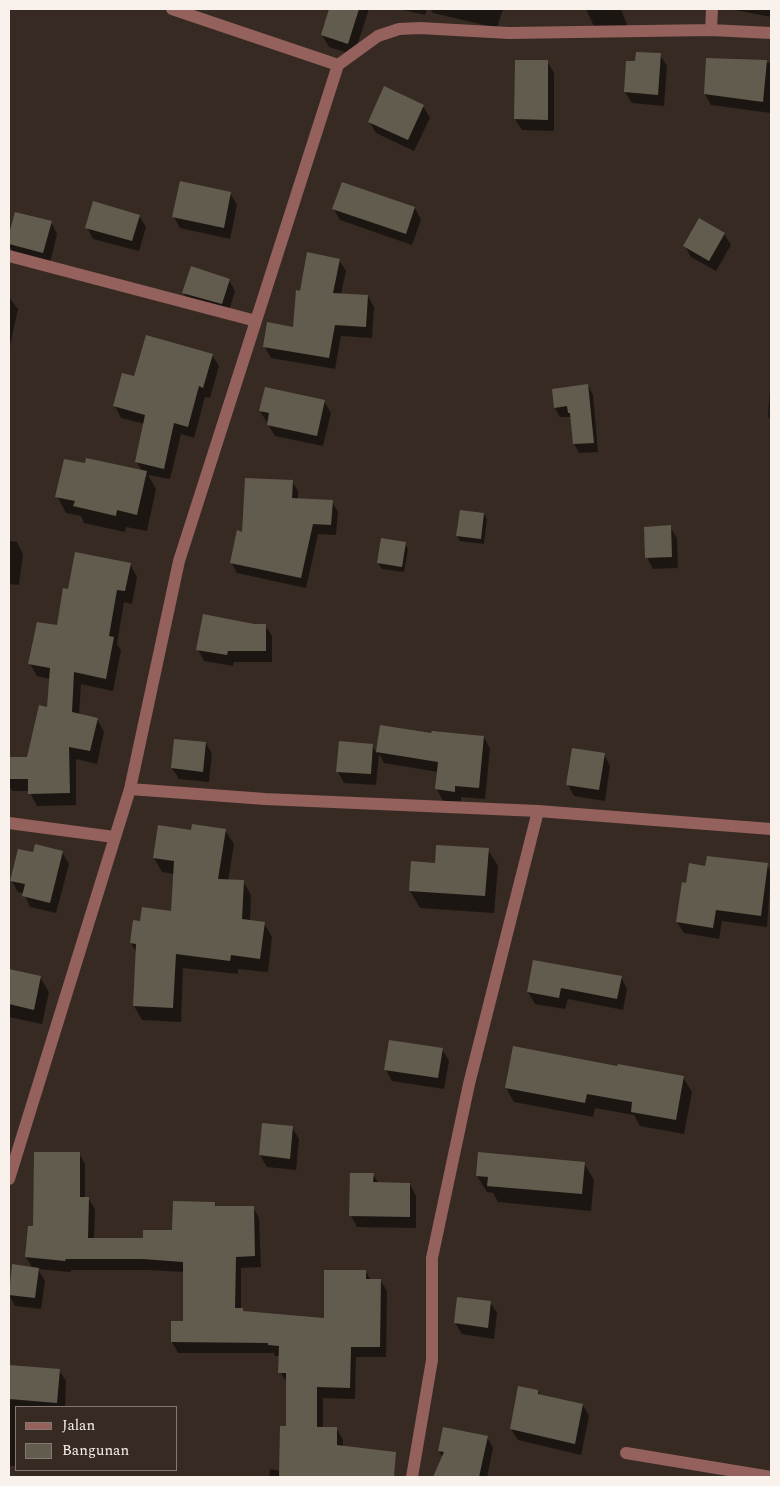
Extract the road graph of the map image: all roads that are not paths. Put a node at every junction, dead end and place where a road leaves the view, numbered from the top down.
1 (174, 9) edge
2 (712, 9) edge
3 (711, 30) junction
4 (771, 32) edge
5 (338, 65) junction
6 (9, 256) edge
7 (256, 321) junction
8 (130, 789) junction
9 (538, 811) junction
10 (9, 822) edge
11 (771, 829) edge
12 (114, 837) junction
13 (9, 1179) edge
14 (626, 1453) dead end
15 (412, 1477) edge
16 (771, 1477) edge

1 - 5 street
2 - 3 street
3 - 4 street
3 - 5 street
5 - 7 street
6 - 7 street
7 - 8 street
8 - 9 street
8 - 12 street
9 - 11 street
9 - 15 street
10 - 12 street
12 - 13 street
14 - 16 street

